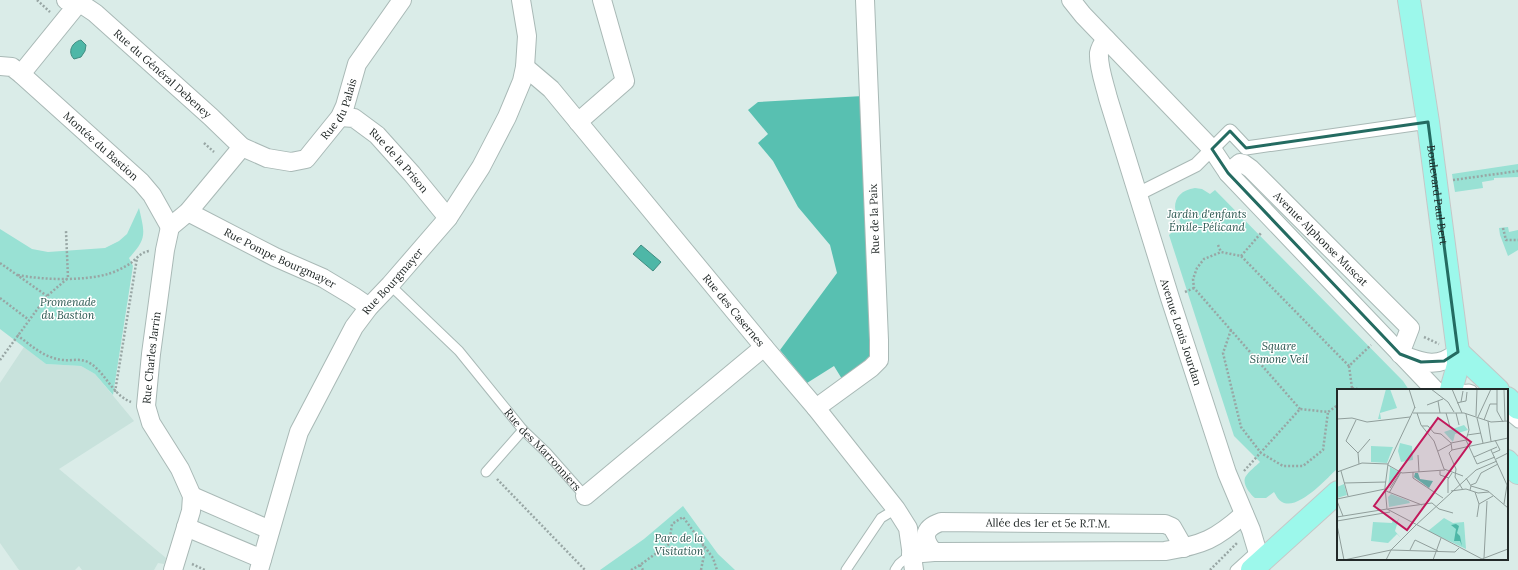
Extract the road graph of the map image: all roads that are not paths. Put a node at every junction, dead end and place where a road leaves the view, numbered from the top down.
1 (402, 0) edge
2 (521, 0) edge
3 (602, 0) edge
4 (865, 0) edge
5 (1072, 0) edge
6 (1409, 0) edge
7 (76, 1) edge
8 (1106, 39) junction
9 (0, 66) edge
10 (526, 67) junction
11 (21, 74) junction
12 (340, 117) junction
13 (578, 122) junction
14 (1428, 122) junction
15 (242, 147) junction
16 (1212, 149) junction
17 (1228, 173) junction
18 (1138, 194) junction
19 (188, 212) junction
20 (448, 218) junction
21 (170, 227) junction
22 (390, 285) junction
23 (369, 308) junction
24 (764, 347) junction
25 (1458, 352) junction
26 (1400, 354) junction
27 (1434, 389) edge
28 (1451, 389) edge
29 (1494, 389) edge
30 (816, 408) junction
31 (523, 430) junction
32 (1508, 462) edge
33 (487, 471) road end
34 (1518, 473) edge
35 (1337, 485) edge
36 (1337, 493) edge
37 (192, 496) junction
38 (585, 496) joint
39 (896, 509) junction
40 (1248, 522) junction
41 (186, 527) junction
42 (270, 530) junction
43 (1184, 548) junction
44 (934, 552) junction
45 (1260, 554) edge
46 (912, 562) edge
47 (261, 565) edge
48 (173, 570) edge
49 (846, 570) edge
50 (895, 570) edge
51 (1235, 570) edge

1 - 12 street, Rue du Palais
2 - 10 street, Rue Bourgmayer
3 - 13 street
4 - 30 street, Rue de la Paix
5 - 8 street, Avenue Alphonse Muscat
6 - 14 main road, Boulevard Paul Bert
7 - 11 street
7 - 15 street, Rue du Général Debeney
8 - 16 street, Avenue Alphonse Muscat
8 - 18 street, Avenue Louis Jourdan
9 - 11 street, Montée du Bastion
10 - 13 street, Rue des Casernes
10 - 20 street, Rue Bourgmayer
11 - 21 street, Montée du Bastion
12 - 15 street, Rue du Palais
12 - 20 street, Rue de la Prison
13 - 24 street, Rue des Casernes
14 - 16 street
14 - 25 main road, Boulevard Paul Bert
15 - 19 street
16 - 17 street, Avenue Alphonse Muscat
16 - 18 street
17 - 26 street, Avenue Alphonse Muscat
17 - 26 street, Avenue Alphonse Muscat
18 - 40 street, Avenue Louis Jourdan
19 - 21 street
19 - 23 street, Rue Pompe Bourgmayer
20 - 22 street, Rue Bourgmayer
21 - 37 street, Rue Charles Jarrin
22 - 23 street, Rue Bourgmayer
22 - 31 lane, Rue des Marronniers
23 - 42 street, Rue Bourgmayer
24 - 30 street, Rue des Casernes
24 - 38 street, Rue des Marronniers
25 - 26 street, Avenue Alphonse Muscat
25 - 28 main road, Boulevard Paul Bert
25 - 29 main road
26 - 27 street, Avenue Alphonse Muscat
30 - 39 street, Rue des Casernes
31 - 33 lane
31 - 38 lane, Rue des Marronniers
32 - 34 main road
35 - 45 lane
36 - 45 main road
37 - 41 street
37 - 42 street
39 - 46 street, Rue des Casernes
39 - 49 lane
40 - 43 street
40 - 45 street, Avenue Louis Jourdan
41 - 47 street
41 - 48 street
42 - 47 street, Rue Bourgmayer
43 - 44 street
43 - 44 street, Allée des 1er et 5e R.T.M.
44 - 46 street
45 - 51 lane
46 - 50 lane

